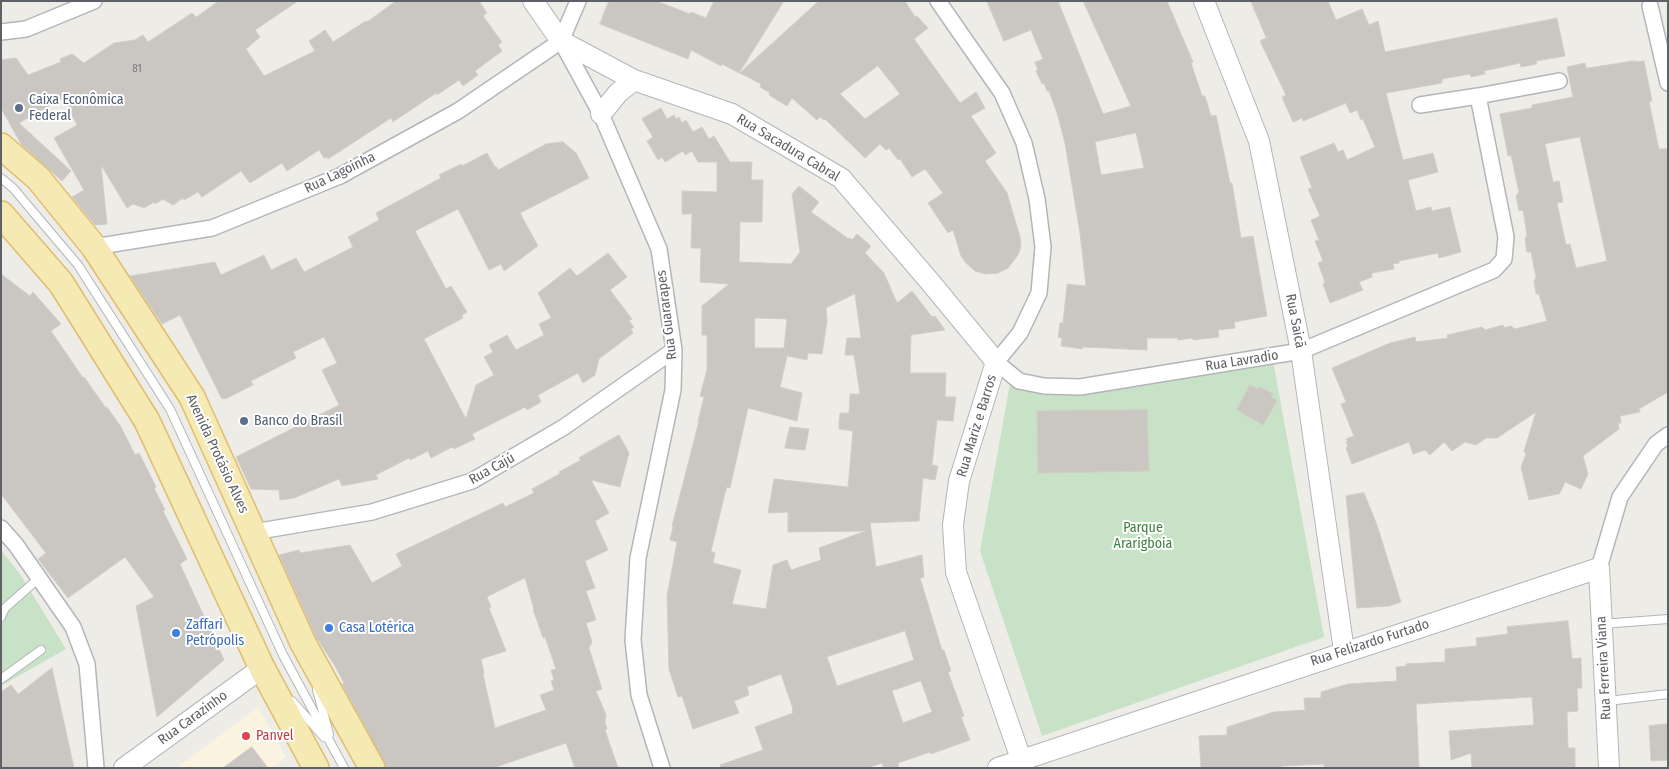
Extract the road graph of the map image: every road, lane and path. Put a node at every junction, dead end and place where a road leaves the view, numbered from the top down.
1 (94, 1) edge
2 (533, 1) edge
3 (578, 1) edge
4 (938, 1) edge
5 (1204, 1) edge
6 (1650, 6) dead end
7 (1, 32) edge
8 (561, 41) junction
9 (634, 80) junction
10 (1559, 81) dead end
11 (1668, 83) edge
12 (1478, 96) junction
13 (1420, 105) dead end
14 (601, 114) junction
15 (1, 146) edge
16 (1, 178) edge
17 (1, 214) edge
18 (94, 247) junction
19 (674, 350) junction
20 (1301, 351) junction
21 (996, 362) junction
22 (1668, 435) edge
23 (1, 528) edge
24 (254, 532) junction
25 (1599, 568) junction
26 (39, 578) junction
27 (1, 617) edge
28 (1668, 619) edge
29 (1602, 624) junction
30 (303, 643) junction
31 (41, 650) dead end
32 (1344, 651) junction
33 (262, 668) junction
34 (1, 679) edge
35 (1668, 694) edge
36 (1607, 701) junction
37 (334, 748) junction
38 (1021, 759) junction
39 (96, 768) edge
40 (124, 768) edge
41 (316, 768) edge
42 (344, 768) edge
43 (372, 768) edge
44 (662, 768) edge
45 (998, 768) edge
46 (1609, 768) edge

1 - 7 street
2 - 8 street, Rua Sacadura Cabral
3 - 8 street
4 - 21 street, Rua Mariz e Barros
5 - 20 street, Rua Saicã
6 - 11 street
8 - 9 street, Rua Sacadura Cabral
8 - 14 street, Rua Guararapes
8 - 18 street, Rua Lagoinha
9 - 14 street
9 - 21 street, Rua Sacadura Cabral
10 - 12 street
12 - 13 street
12 - 20 street, Rua Lavradio
14 - 19 street, Rua Guararapes
15 - 18 main road, Avenida Protásio Alves
16 - 37 lane
17 - 33 main road
18 - 24 main road, Avenida Protásio Alves
19 - 24 street, Rua Cajú
19 - 44 street, Rua Guararapes
20 - 21 street, Rua Lavradio
20 - 32 street, Rua Saicã
21 - 38 street, Rua Mariz e Barros
22 - 25 street
23 - 26 street
24 - 30 main road, Avenida Protásio Alves
25 - 29 street, Rua Ferreira Viana
25 - 32 street, Rua Felizardo Furtado
26 - 27 lane
26 - 39 street
28 - 29 lane
29 - 36 street, Rua Ferreira Viana
30 - 37 lane
30 - 43 main road, Avenida Protásio Alves
31 - 34 lane
32 - 38 street, Rua Felizardo Furtado
33 - 37 lane
33 - 40 street, Rua Carazinho
33 - 41 main road
35 - 36 lane
36 - 46 street, Rua Ferreira Viana
37 - 42 lane
38 - 45 street, Rua Felizardo Furtado

